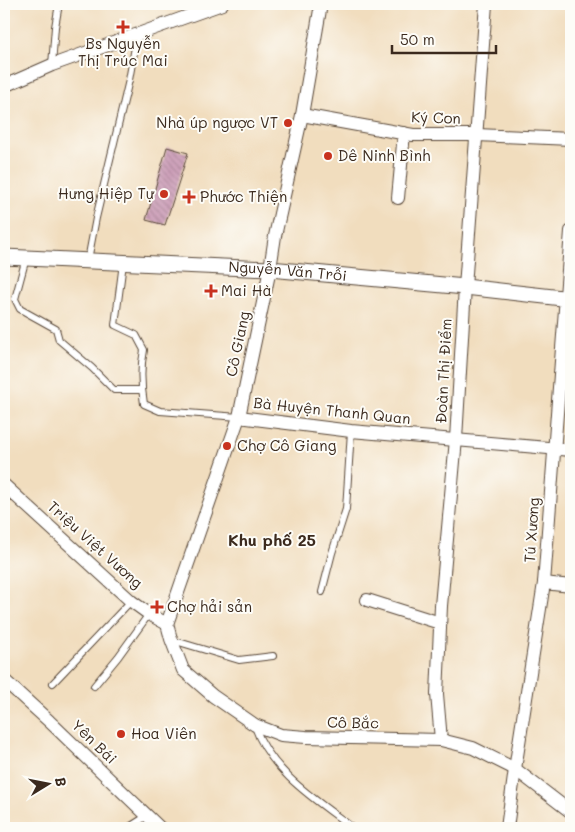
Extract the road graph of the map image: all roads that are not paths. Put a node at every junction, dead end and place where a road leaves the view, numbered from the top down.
1 (59, 4) edge
2 (222, 4) edge
3 (321, 4) edge
4 (486, 4) edge
5 (136, 36) junction
6 (52, 65) junction
7 (4, 86) edge
8 (302, 115) junction
9 (404, 133) junction
10 (477, 135) junction
11 (571, 139) edge
12 (398, 198) dead end
13 (571, 231) edge
14 (4, 256) edge
15 (26, 258) junction
16 (88, 260) junction
17 (123, 263) junction
18 (270, 269) junction
19 (465, 287) junction
20 (569, 298) edge
21 (142, 390) junction
22 (240, 417) junction
23 (352, 431) junction
24 (456, 440) junction
25 (554, 448) junction
26 (571, 450) edge
27 (4, 485) edge
28 (544, 583) junction
29 (571, 586) edge
30 (322, 592) dead end
31 (131, 600) junction
32 (367, 600) dead end
33 (149, 614) junction
34 (440, 623) junction
35 (167, 624) junction
36 (171, 639) junction
37 (273, 656) dead end
38 (4, 680) edge
39 (53, 683) dead end
40 (94, 686) dead end
41 (255, 725) junction
42 (441, 740) junction
43 (515, 769) junction
44 (571, 812) edge
45 (147, 816) junction
46 (4, 822) edge
47 (7, 828) edge
48 (128, 828) edge
49 (160, 828) edge
50 (352, 828) edge
51 (508, 828) edge

1 - 6 lane
2 - 5 street
3 - 8 street, Cô Giang
4 - 10 street, Đoàn Thị Điểm
5 - 6 street
5 - 16 lane
6 - 7 street
8 - 9 street, Ký Con
8 - 18 street, Cô Giang
9 - 10 street, Ký Con
9 - 12 street
10 - 11 street, Ký Con
10 - 19 street, Đoàn Thị Điểm
13 - 20 street, Tú Xương
14 - 15 street, Nguyễn Văn Trỗi
15 - 16 street, Nguyễn Văn Trỗi
15 - 21 lane
16 - 17 street, Nguyễn Văn Trỗi
17 - 18 street, Nguyễn Văn Trỗi
17 - 21 lane
18 - 19 street, Nguyễn Văn Trỗi
18 - 22 street, Cô Giang
19 - 20 street, Nguyễn Văn Trỗi
19 - 24 street, Đoàn Thị Điểm
20 - 25 street, Tú Xương
21 - 22 lane
22 - 23 street, Bà Huyện Thanh Quan
22 - 35 street, Cô Giang
23 - 24 street, Bà Huyện Thanh Quan
23 - 30 lane
24 - 25 street, Bà Huyện Thanh Quan
24 - 34 street, Đoàn Thị Điểm
25 - 26 street, Bà Huyện Thanh Quan
25 - 28 street, Tú Xương
27 - 31 street, Triệu Việt Vương
28 - 29 street
28 - 43 street, Tú Xương
31 - 33 street, Triệu Việt Vương
31 - 39 lane
32 - 34 street
33 - 35 street, Triệu Việt Vương
33 - 40 lane
34 - 42 street, Đoàn Thị Điểm
35 - 36 street, Cô Bắc
36 - 37 lane
36 - 41 street, Cô Bắc
38 - 45 street, Yên Bái
41 - 42 street, Cô Bắc
41 - 50 lane
42 - 43 street, Cô Bắc
43 - 44 street, Cô Bắc
43 - 51 street, Tú Xương
45 - 48 lane
45 - 49 street, Yên Bái
46 - 47 lane

